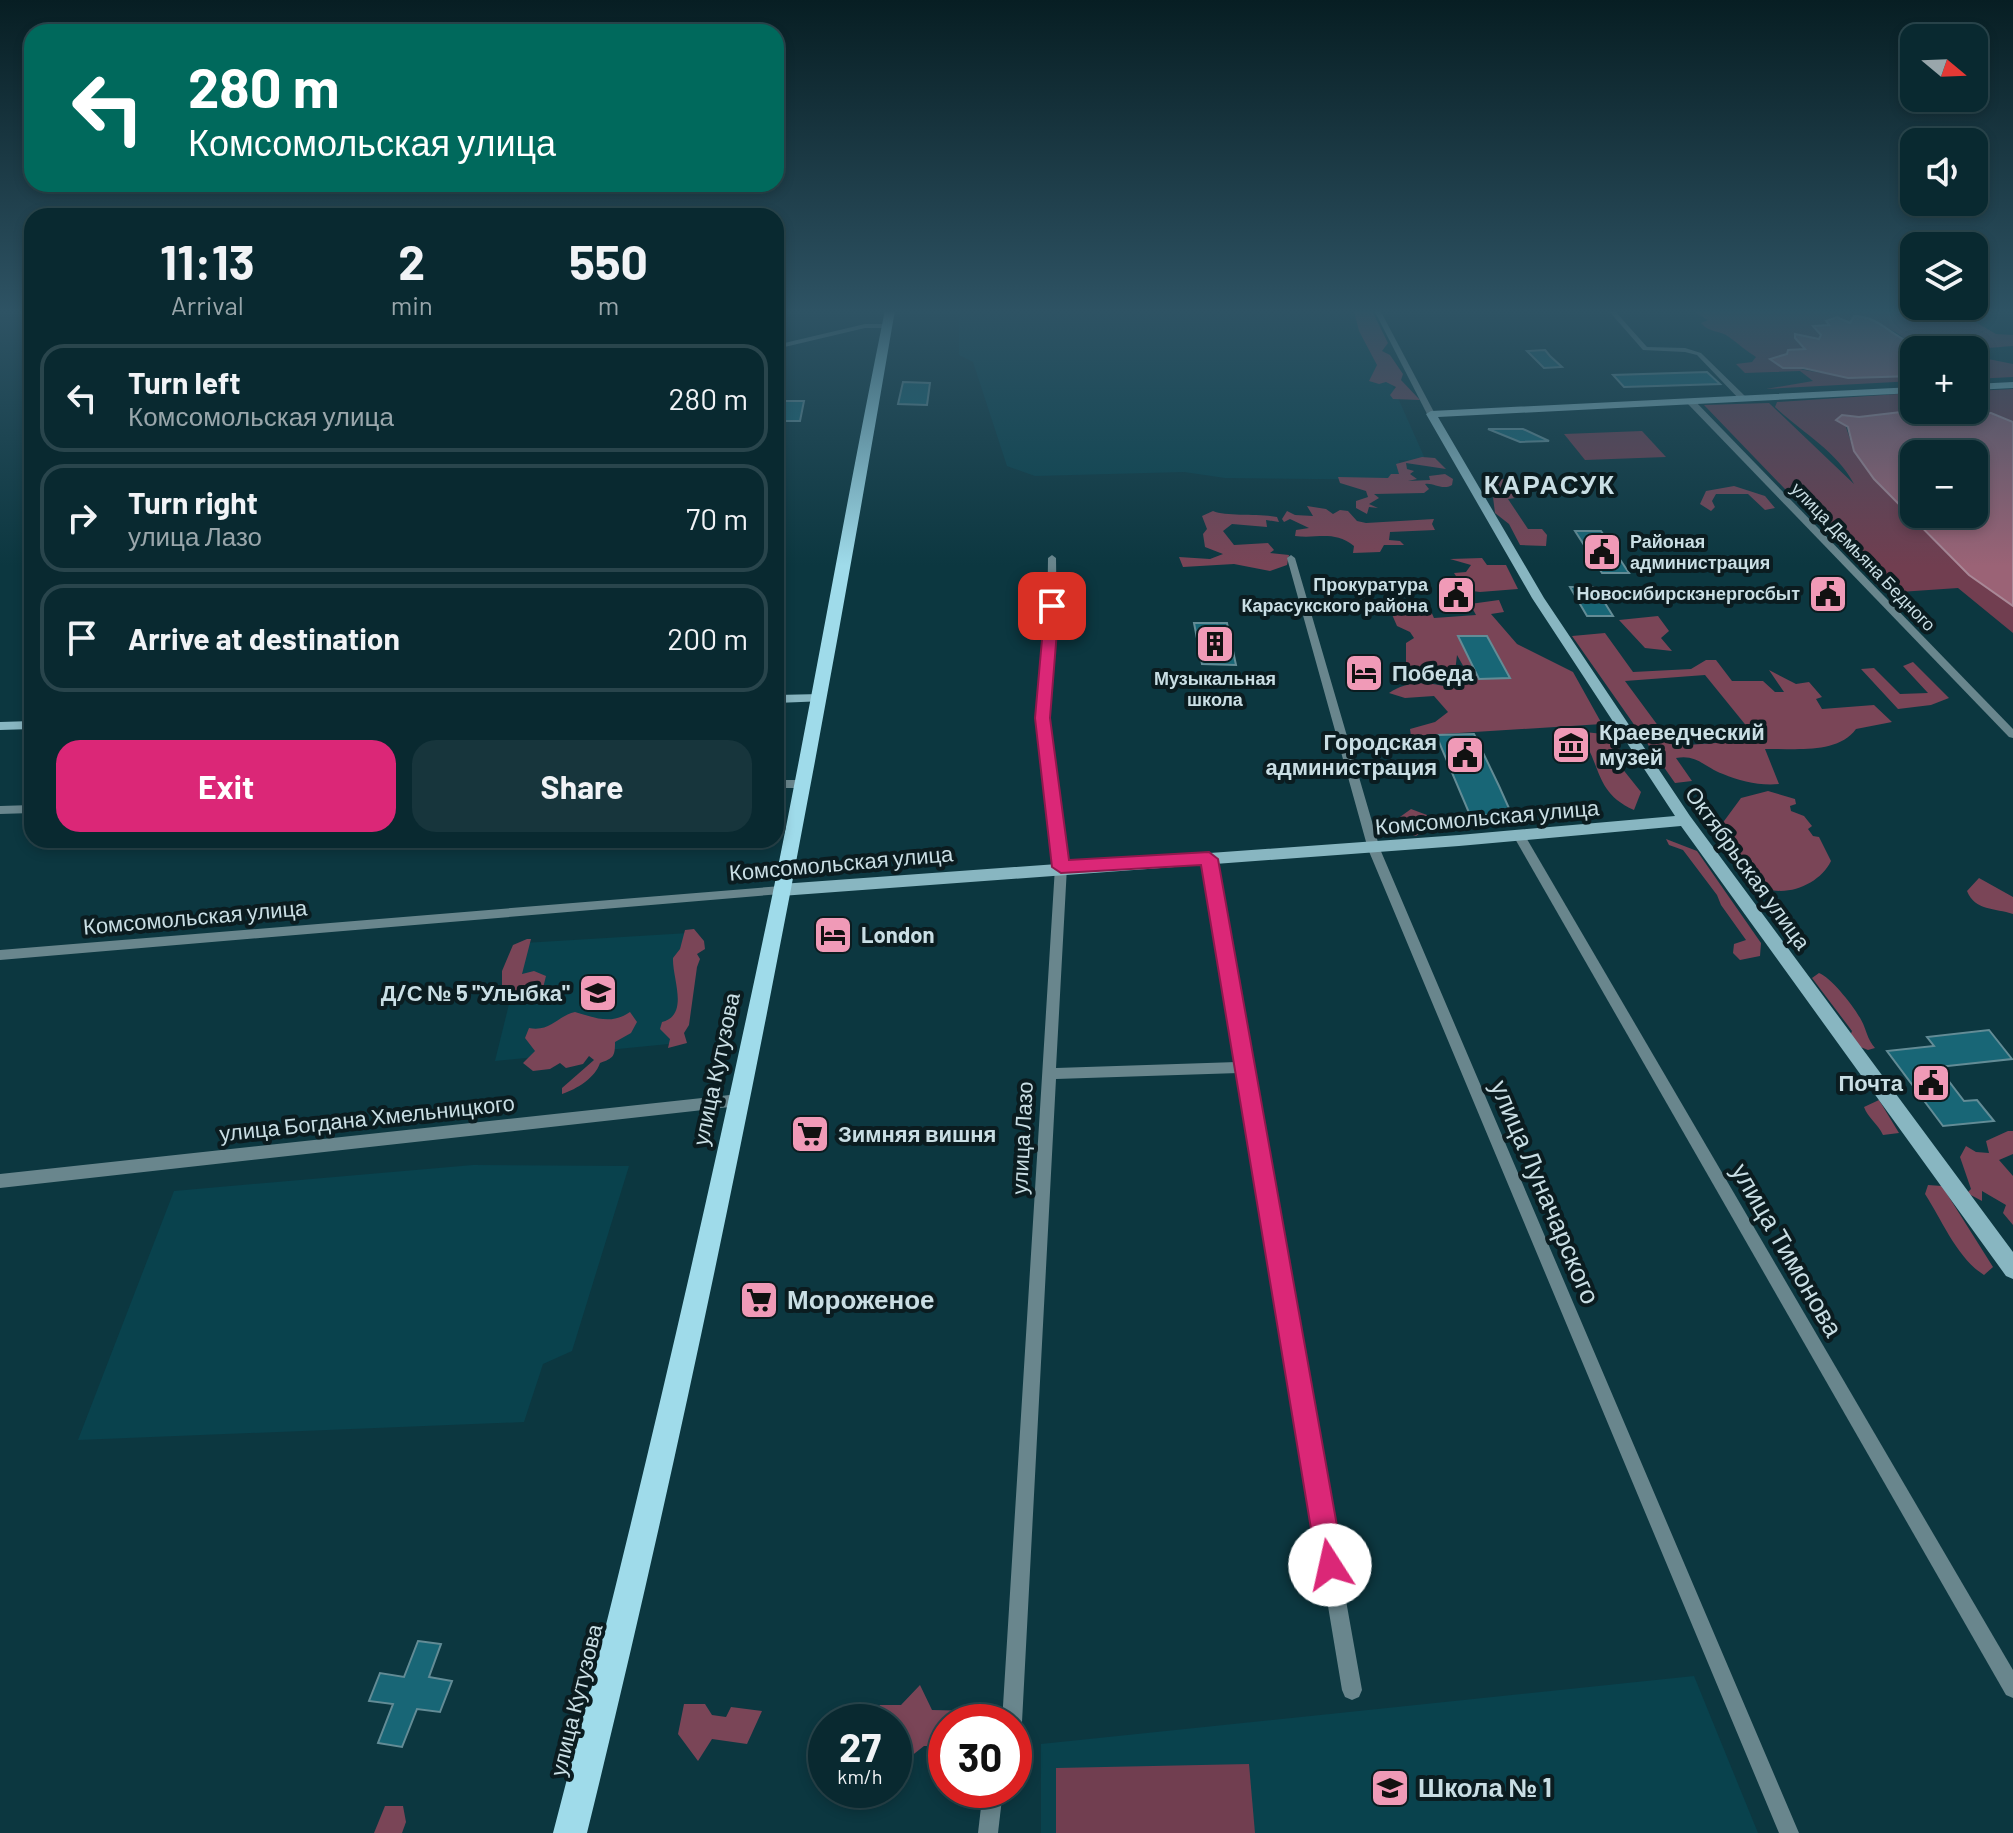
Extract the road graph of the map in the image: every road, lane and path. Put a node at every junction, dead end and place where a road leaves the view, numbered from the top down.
1 (874, 396) edge
2 (1421, 396) edge
3 (1741, 396) edge
4 (1796, 396) edge
5 (1743, 398) junction
6 (1690, 401) junction
7 (1431, 414) junction
8 (1052, 558) dead end
9 (1291, 558) dead end
10 (821, 698) junction
11 (784, 699) edge
12 (24, 725) edge
13 (0, 726) edge
14 (2013, 735) edge
15 (784, 784) edge
16 (803, 784) junction
17 (24, 809) edge
18 (0, 810) edge
19 (1685, 820) junction
20 (1520, 837) junction
21 (1374, 849) junction
22 (1209, 859) junction
23 (1061, 867) junction
24 (781, 890) junction
25 (0, 955) edge
26 (1245, 1067) junction
27 (1049, 1074) junction
28 (739, 1100) junction
29 (0, 1181) edge
30 (2013, 1269) edge
31 (2013, 1688) edge
32 (1352, 1690) dead end
33 (1013, 1704) edge
34 (991, 1808) edge
35 (570, 1833) edge
36 (988, 1833) edge
37 (1789, 1833) edge

1 - 10 main road, улица Кутузова
2 - 7 street, Октябрьская улица
3 - 5 street
4 - 5 street
5 - 6 street
6 - 7 street
6 - 14 street, улица Демьяна Бедного
7 - 19 street, Октябрьская улица
8 - 23 street, улица Лазо
9 - 21 street, улица Луначарского
10 - 11 street
10 - 16 main road, улица Кутузова
12 - 13 street
15 - 16 street
16 - 24 main road, улица Кутузова
17 - 18 street
19 - 20 street, Комсомольская улица
19 - 30 street, Октябрьская улица
20 - 21 street, Комсомольская улица
20 - 31 street, улица Тимонова
21 - 22 street, Комсомольская улица
21 - 37 street, улица Луначарского
22 - 23 street, Комсомольская улица
22 - 26 street
23 - 24 street, Комсомольская улица
23 - 27 street, улица Лазо
24 - 25 street, Комсомольская улица
24 - 28 main road, улица Кутузова
26 - 27 street
26 - 32 street
27 - 33 street, улица Лазо
28 - 29 street, улица Богдана Хмельницкого
28 - 35 main road, улица Кутузова
34 - 36 street

